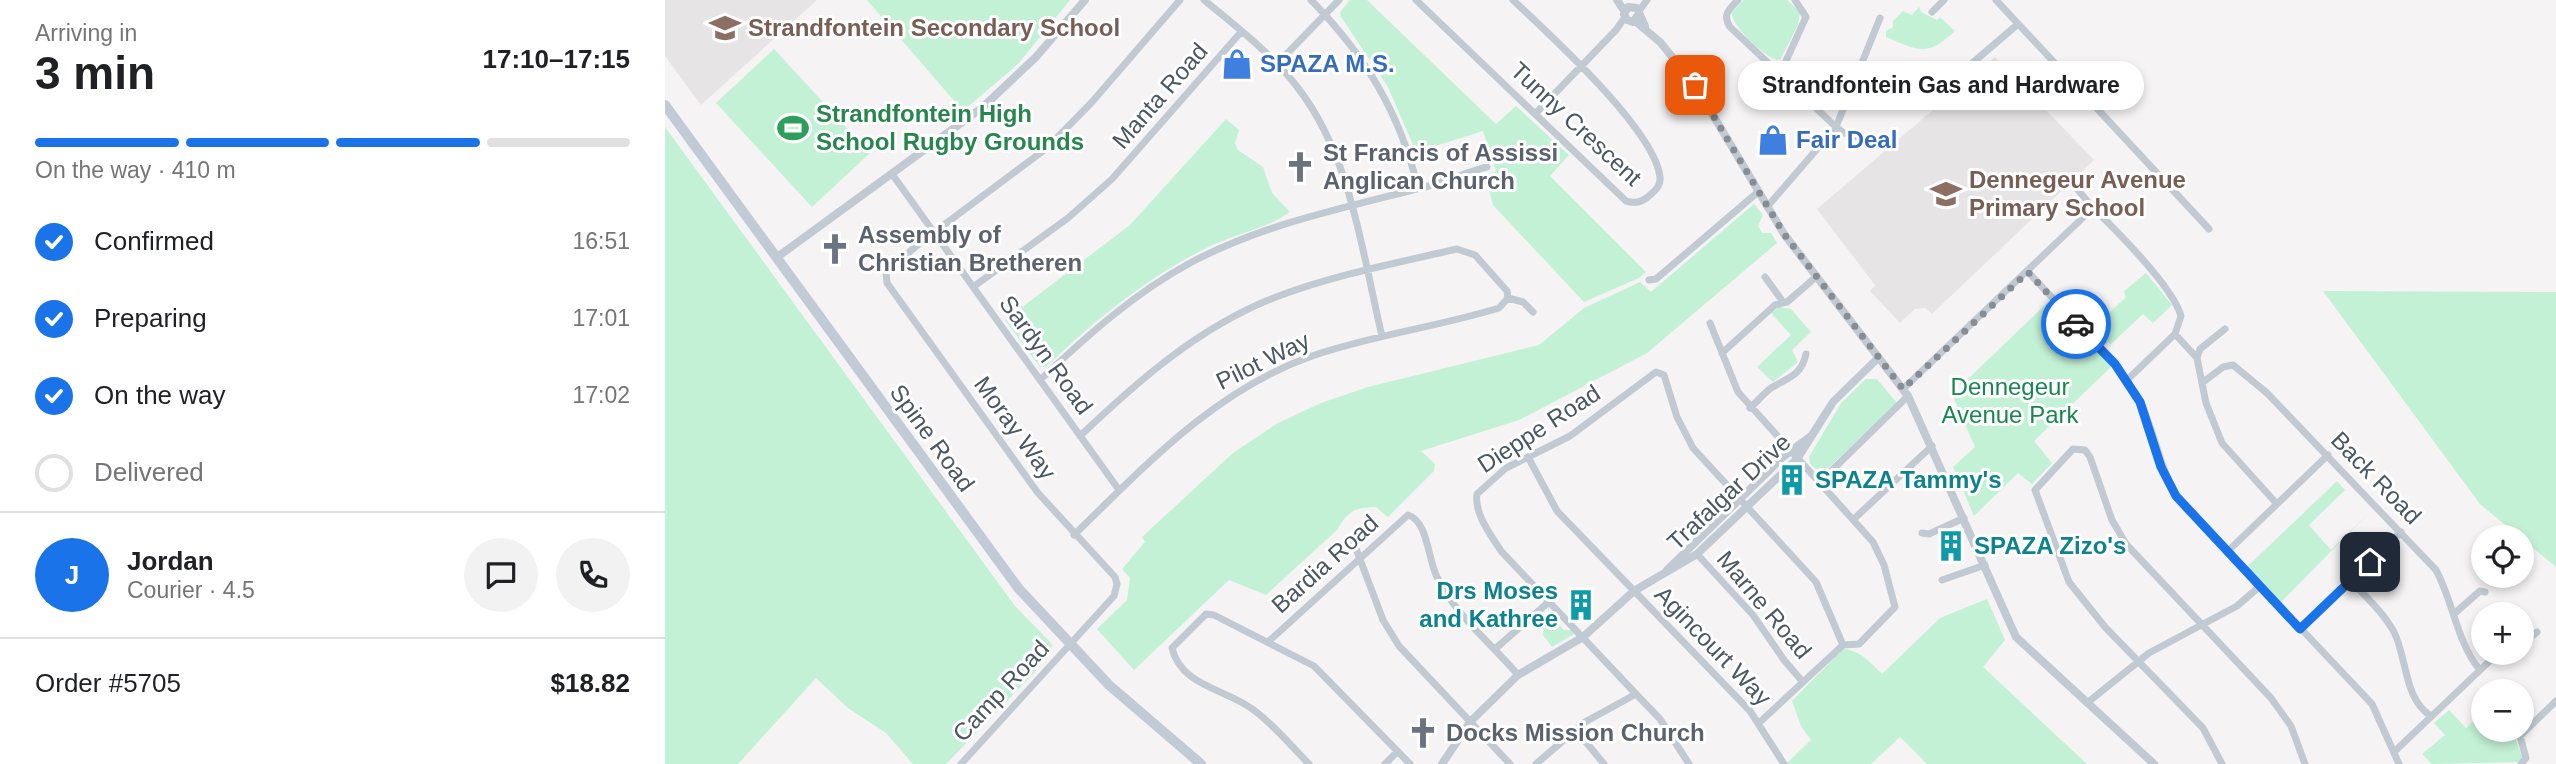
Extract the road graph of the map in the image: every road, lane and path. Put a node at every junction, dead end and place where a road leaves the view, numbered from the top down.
1 (1085, 0) edge
2 (1179, 0) edge
3 (1204, 0) edge
4 (1311, 0) edge
5 (1339, 0) edge
6 (1416, 0) edge
7 (1513, 0) edge
8 (1617, 0) edge
9 (1645, 0) edge
10 (1738, 0) edge
11 (1795, 0) edge
12 (1944, 0) edge
13 (1996, 0) edge
14 (1932, 12) dead end
15 (1325, 14) junction
16 (1632, 14) junction
17 (1880, 18) dead end
18 (2018, 24) junction
19 (1241, 32) junction
20 (1277, 64) junction
21 (1581, 66) junction
22 (1861, 66) junction
23 (1780, 74) junction
24 (1790, 84) junction
25 (1772, 104) dead end
26 (665, 105) edge
27 (1535, 114) junction
28 (1836, 127) junction
29 (1879, 144) dead end
30 (1487, 167) dead end
31 (891, 174) junction
32 (2073, 184) dead end
33 (1418, 188) junction
34 (1758, 192) junction
35 (1351, 205) junction
36 (1767, 207) junction
37 (2093, 208) junction
38 (2209, 229) dead end
39 (933, 232) junction
40 (776, 258) junction
41 (1366, 270) junction
42 (2028, 272) junction
43 (1816, 276) junction
44 (1766, 277) dead end
45 (1649, 280) dead end
46 (973, 288) junction
47 (1508, 298) junction
48 (1783, 302) junction
49 (1533, 312) dead end
50 (1710, 323) dead end
51 (2225, 329) dead end
52 (2175, 334) junction
53 (1382, 336) junction
54 (1722, 353) junction
55 (1806, 354) dead end
56 (1878, 358) junction
57 (2197, 358) junction
58 (1040, 380) junction
59 (2127, 380) junction
60 (2202, 383) junction
61 (1906, 393) junction
62 (1750, 408) junction
63 (1813, 435) junction
64 (1080, 436) junction
65 (1932, 446) junction
66 (1790, 451) junction
67 (2327, 455) junction
68 (1528, 457) junction
69 (1797, 459) junction
70 (1820, 482) junction
71 (1119, 490) junction
72 (1739, 499) junction
73 (2276, 503) junction
74 (1747, 507) junction
75 (1855, 518) junction
76 (1964, 518) junction
77 (2401, 532) junction
78 (1922, 533) dead end
79 (1074, 535) junction
80 (1352, 538) dead end
81 (2227, 552) junction
82 (1697, 554) junction
83 (1361, 557) junction
84 (1985, 565) junction
85 (1665, 572) junction
86 (1942, 580) dead end
87 (2351, 581) junction
88 (2260, 586) junction
89 (1634, 591) junction
90 (2485, 592) dead end
91 (1549, 601) junction
92 (2455, 613) junction
93 (2201, 625) junction
94 (2300, 629) junction
95 (2537, 632) dead end
96 (2534, 634) edge
97 (1583, 637) junction
98 (1268, 642) junction
99 (1069, 643) junction
100 (1843, 645) junction
101 (1495, 649) junction
102 (2139, 661) junction
103 (2485, 665) edge
104 (2480, 670) junction
105 (1518, 674) junction
106 (1802, 681) junction
107 (1636, 694) junction
108 (2556, 701) edge
109 (2087, 703) junction
110 (2431, 716) junction
111 (2534, 719) edge
112 (1470, 722) junction
113 (1760, 722) junction
114 (1576, 730) junction
115 (2519, 742) edge
116 (2394, 751) junction
117 (1397, 752) junction
118 (2526, 762) edge
119 (961, 764) edge
120 (1201, 764) edge
121 (1309, 764) edge
122 (1385, 764) edge
123 (1410, 764) edge
124 (1442, 764) edge
125 (1510, 764) edge
126 (1536, 764) edge
127 (1604, 764) edge
128 (1689, 764) edge
129 (1784, 764) edge
130 (2154, 764) edge
131 (2222, 764) edge
132 (2305, 764) edge
133 (2399, 764) edge

1 - 31 street
2 - 39 street, Moray Way
3 - 19 street
4 - 15 street
5 - 15 street
6 - 27 street, Tunny Crescent
7 - 21 street, Tunny Crescent
8 - 16 street
9 - 16 street
10 - 23 street
11 - 23 street
12 - 14 street
13 - 18 street
15 - 20 street
15 - 33 street
16 - 21 street
16 - 34 street
17 - 22 street
18 - 22 street
18 - 38 street
19 - 20 street
19 - 46 street, Manta Road
20 - 35 street
21 - 27 street
21 - 27 street, Tunny Crescent
22 - 28 street
23 - 24 street
24 - 25 street
24 - 28 street
26 - 40 main road, Spine Road
28 - 29 street
28 - 36 street
30 - 33 street
31 - 39 street, Sardyn Road
31 - 40 street
32 - 37 street
33 - 35 street
34 - 36 street
34 - 45 street
35 - 41 street
35 - 58 street
36 - 43 street
37 - 42 street
37 - 52 street
39 - 46 street, Sardyn Road
39 - 79 street, Moray Way
40 - 99 main road, Spine Road
41 - 47 street
41 - 53 street
41 - 64 street
42 - 59 street
42 - 61 street
43 - 48 street
43 - 56 street
44 - 48 street
46 - 58 street, Sardyn Road
47 - 49 street
47 - 53 street, Pilot Way
48 - 54 street
50 - 54 street
51 - 57 street
52 - 57 street
52 - 59 street
53 - 71 street, Pilot Way
54 - 62 street
55 - 62 street
56 - 61 street
56 - 63 street, Trafalgar Drive
57 - 60 street
58 - 64 street, Sardyn Road
59 - 81 street
60 - 67 street, Back Road
60 - 73 street
61 - 65 street
61 - 70 street
62 - 66 street
63 - 66 street, Trafalgar Drive
63 - 69 street, Trafalgar Drive
64 - 71 street, Sardyn Road
65 - 75 street
65 - 76 street
66 - 69 street
66 - 72 street, Trafalgar Drive
67 - 73 street
67 - 77 street, Back Road
68 - 72 street, Dieppe Road
68 - 89 street, Agincourt Way
68 - 91 street, Dieppe Road
69 - 70 street
69 - 74 street, Trafalgar Drive
70 - 75 street
71 - 79 street, Pilot Way
72 - 74 street
72 - 85 street, Trafalgar Drive
73 - 81 street
74 - 82 street, Trafalgar Drive
74 - 100 street
75 - 100 street
76 - 78 street
76 - 84 street
77 - 87 street
77 - 92 street, Back Road
79 - 99 street, Moray Way
80 - 83 street
81 - 88 street
82 - 85 street, Trafalgar Drive
82 - 106 street, Marne Road
83 - 98 street, Bardia Road
83 - 101 street, Bardia Road
83 - 112 street
84 - 86 street
84 - 109 street
85 - 89 street, Trafalgar Drive
87 - 94 street
87 - 110 street
88 - 93 street
88 - 94 street
89 - 97 street, Trafalgar Drive
89 - 113 street, Agincourt Way
90 - 92 street
91 - 97 street
91 - 101 street
92 - 104 street, Back Road
93 - 102 street
93 - 102 street
93 - 132 street
94 - 116 street
95 - 96 street
97 - 105 street, Trafalgar Drive
97 - 107 street
98 - 117 street
98 - 121 street
99 - 119 street, Camp Road
99 - 120 main road, Spine Road
100 - 106 street
101 - 105 street
102 - 109 street
102 - 131 street
103 - 104 street
104 - 110 street
105 - 112 street, Trafalgar Drive
106 - 113 street
107 - 114 street
107 - 128 street
108 - 111 street
109 - 130 street
110 - 116 street
112 - 124 street, Trafalgar Drive
112 - 125 street
113 - 129 street, Agincourt Way
114 - 126 street
114 - 127 street
115 - 118 street
116 - 133 street
117 - 122 street
117 - 123 street

